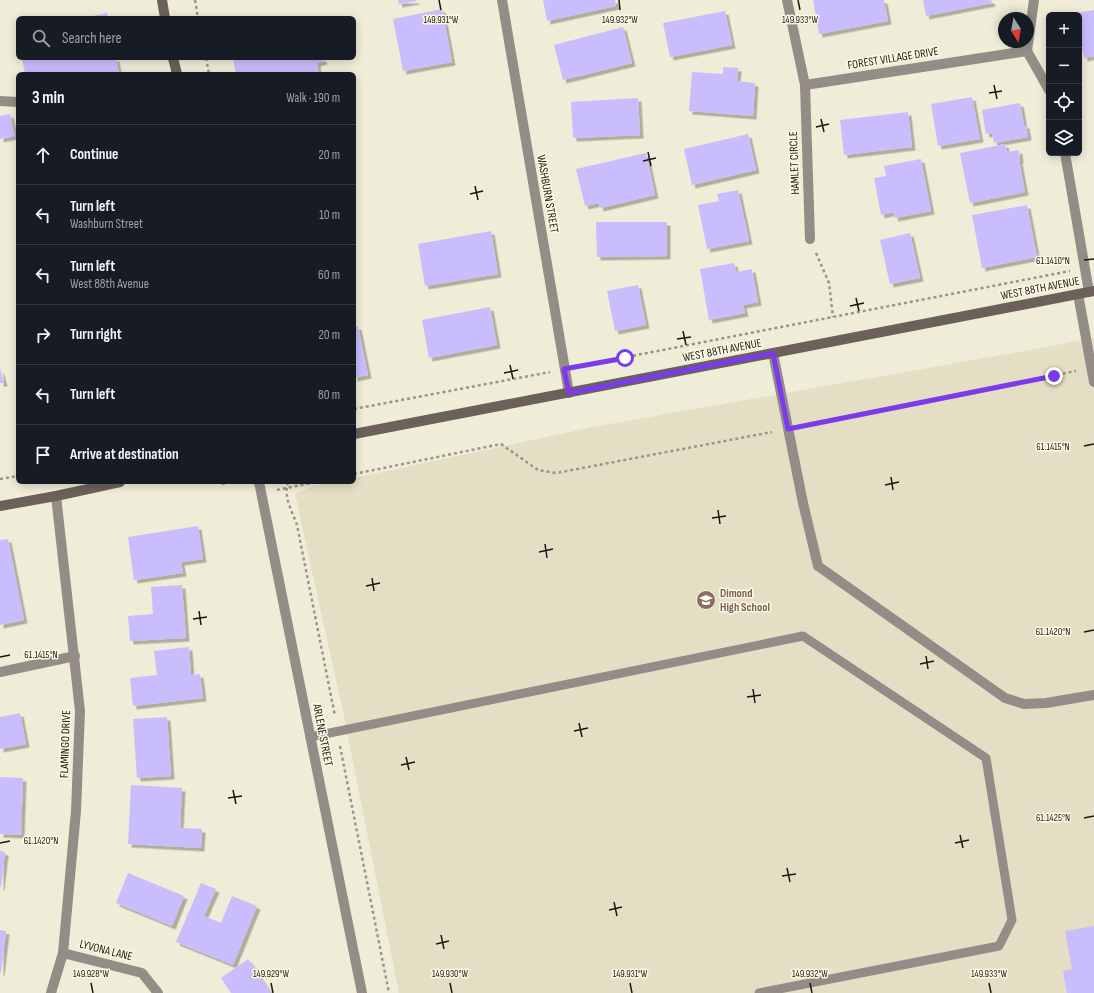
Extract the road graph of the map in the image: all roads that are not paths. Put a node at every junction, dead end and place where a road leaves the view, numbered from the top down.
1 (162, 0) edge
2 (502, 0) edge
3 (787, 0) edge
4 (1034, 0) edge
5 (165, 16) edge
6 (1027, 51) junction
7 (174, 60) edge
8 (176, 72) edge
9 (805, 85) junction
10 (1046, 85) edge
11 (0, 101) edge
12 (16, 102) edge
13 (1066, 156) edge
14 (810, 239) road end
15 (1091, 292) edge
16 (1078, 294) junction
17 (773, 353) junction
18 (1094, 382) edge
19 (569, 393) junction
20 (356, 434) edge
21 (111, 484) edge
22 (259, 484) edge
23 (56, 496) junction
24 (0, 506) edge
25 (75, 656) junction
26 (0, 672) edge
27 (1094, 694) edge
28 (310, 737) junction
29 (63, 953) junction
30 (51, 993) edge
31 (158, 993) edge
32 (362, 993) edge
33 (758, 993) edge

1 - 5 street
2 - 19 street, WASHBURN STREET
3 - 9 street
4 - 6 street
6 - 9 street, FOREST VILLAGE DRIVE
6 - 10 street
7 - 8 street
9 - 14 street, HAMLET CIRCLE
11 - 12 street
13 - 15 street
15 - 16 street, WEST 88TH AVENUE
16 - 17 street, WEST 88TH AVENUE
16 - 18 street
17 - 19 street, WEST 88TH AVENUE
17 - 27 street
19 - 20 street, WEST 88TH AVENUE
21 - 23 street
22 - 28 street, ARLENE STREET
23 - 24 street
23 - 25 street, FLAMINGO DRIVE
25 - 26 street
25 - 29 street, FLAMINGO DRIVE
28 - 32 street, ARLENE STREET
28 - 33 lane
29 - 30 street, FLAMINGO DRIVE
29 - 31 street, LYVONA LANE

